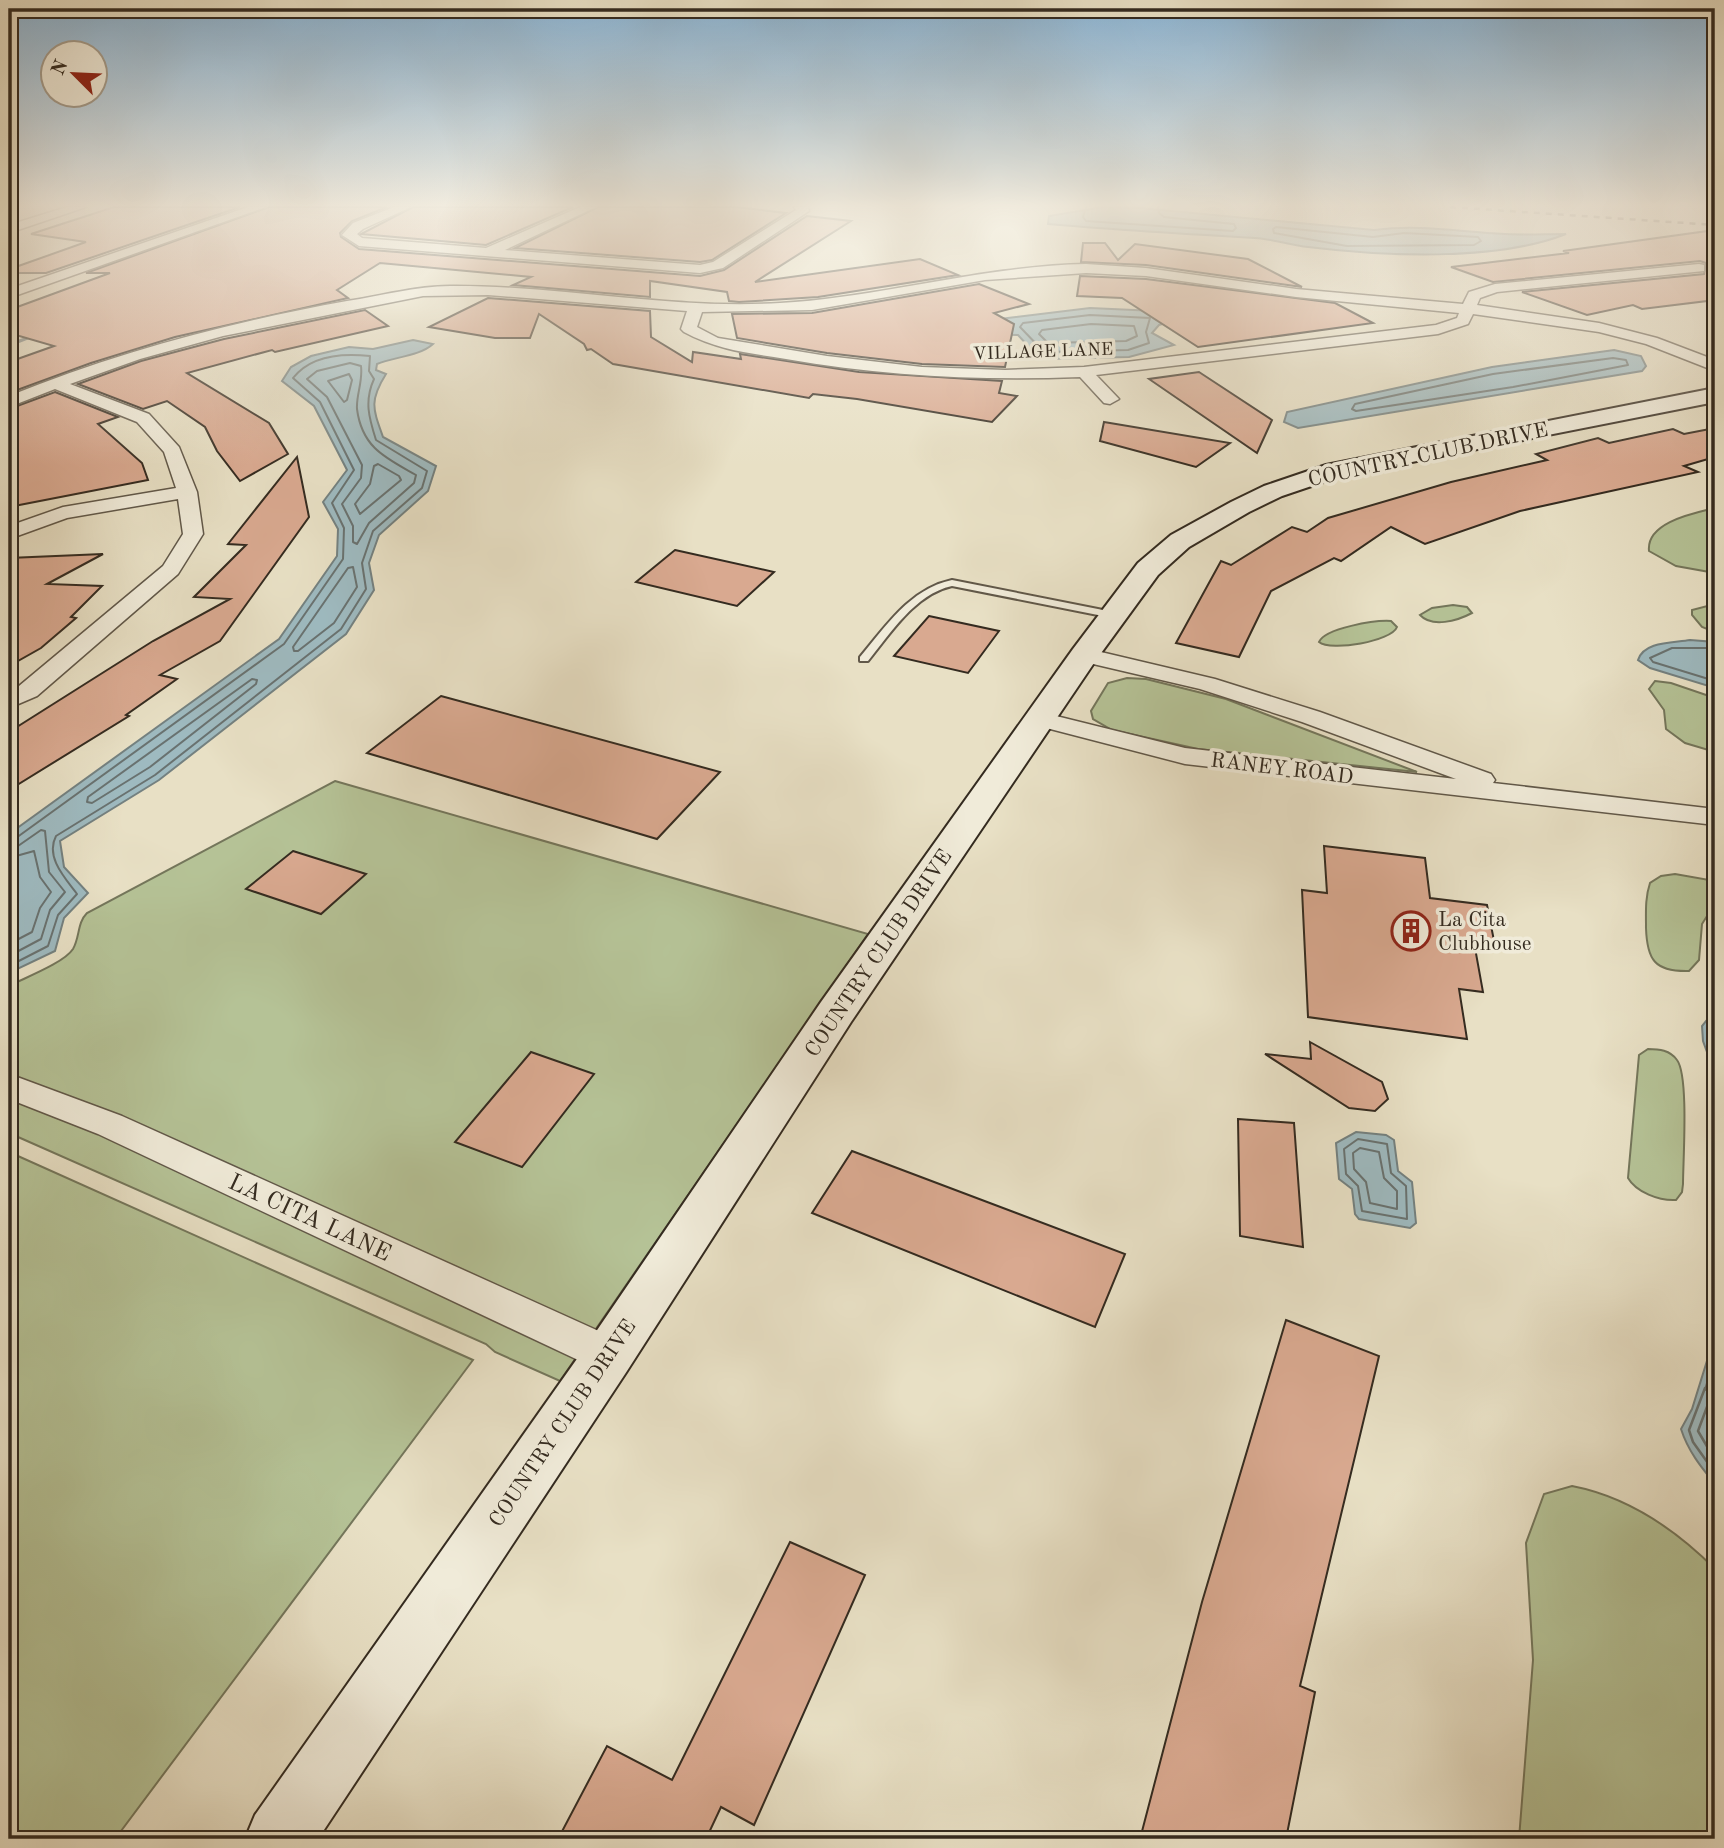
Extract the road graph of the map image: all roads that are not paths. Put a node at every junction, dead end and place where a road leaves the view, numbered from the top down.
1 (415, 293) edge
2 (516, 293) edge
3 (885, 293) edge
4 (1307, 293) edge
5 (1480, 293) edge
6 (698, 307) junction
7 (1468, 308) junction
8 (1715, 366) edge
9 (1084, 372) junction
10 (53, 383) junction
11 (1715, 395) edge
12 (1110, 398) dead end
13 (9, 402) edge
14 (187, 492) junction
15 (9, 533) edge
16 (1113, 615) junction
17 (1084, 655) junction
18 (864, 659) dead end
19 (9, 701) edge
20 (1040, 719) junction
21 (1528, 797) junction
22 (1715, 817) edge
23 (9, 1086) edge
24 (609, 1355) junction
25 (279, 1839) edge

1 - 10 street
2 - 6 street
3 - 6 street
4 - 7 street
5 - 7 street, VILLAGE LANE
6 - 9 street, VILLAGE LANE
7 - 8 street
7 - 9 street, VILLAGE LANE
9 - 12 street
10 - 13 street
10 - 14 street
11 - 16 street, COUNTRY CLUB DRIVE
14 - 15 street
14 - 19 street
16 - 17 street, COUNTRY CLUB DRIVE
16 - 18 lane
17 - 20 street, COUNTRY CLUB DRIVE
17 - 21 street, RANEY ROAD
20 - 21 street, RANEY ROAD
20 - 24 street, COUNTRY CLUB DRIVE
21 - 22 street, RANEY ROAD
23 - 24 street, LA CITA LANE
24 - 25 street, COUNTRY CLUB DRIVE

